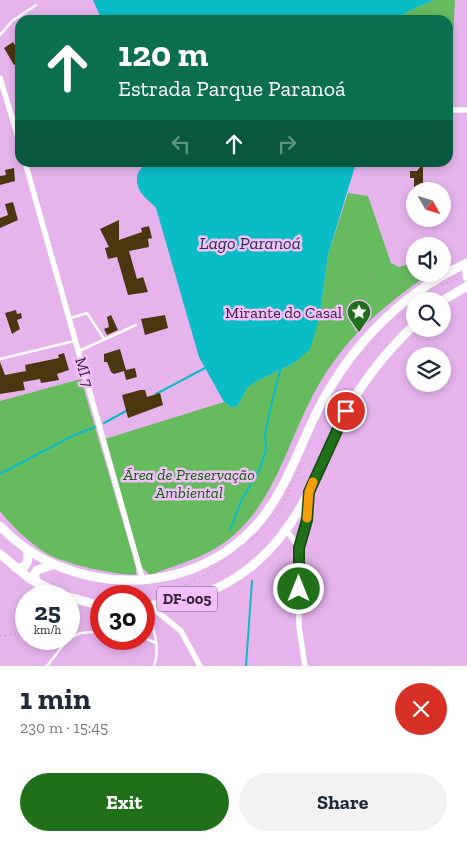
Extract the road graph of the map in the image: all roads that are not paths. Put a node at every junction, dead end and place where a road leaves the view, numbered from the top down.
1 (36, 5) dead end
2 (21, 15) edge
3 (15, 19) edge
4 (0, 35) edge
5 (0, 78) edge
6 (453, 110) edge
7 (467, 110) edge
8 (15, 128) edge
9 (26, 167) edge
10 (467, 263) edge
11 (467, 286) edge
12 (451, 296) edge
13 (69, 318) junction
14 (136, 325) dead end
15 (406, 334) edge
16 (104, 339) junction
17 (76, 340) junction
18 (79, 351) junction
19 (0, 360) edge
20 (309, 492) junction
21 (0, 526) edge
22 (286, 530) junction
23 (299, 548) junction
24 (27, 551) junction
25 (0, 555) edge
26 (53, 565) junction
27 (16, 568) junction
28 (143, 581) junction
29 (37, 583) junction
30 (41, 585) edge
31 (155, 604) edge
32 (155, 612) edge
33 (155, 639) edge
34 (156, 643) joint
35 (60, 650) edge
36 (47, 666) edge
37 (154, 666) edge
38 (200, 666) edge
39 (306, 666) edge

1 - 2 lane
3 - 4 lane
5 - 8 street
6 - 7 street
9 - 13 street, MI 7
10 - 28 main road, DF-005
11 - 12 main road
13 - 16 lane
13 - 17 street, MI 7
14 - 16 lane
15 - 20 main road, DF-005
16 - 18 lane
17 - 18 street, MI 7
17 - 19 lane
18 - 28 street, MI 7
20 - 22 main road, DF-005
20 - 23 street
21 - 24 main road, DF-005
22 - 23 street
22 - 31 main road, DF-005
23 - 39 street
24 - 26 main road, DF-005
24 - 27 main road
25 - 27 main road
26 - 28 main road, DF-005
26 - 29 main road
27 - 29 main road
29 - 30 main road
32 - 38 street
33 - 34 lane
34 - 37 lane
35 - 36 lane

